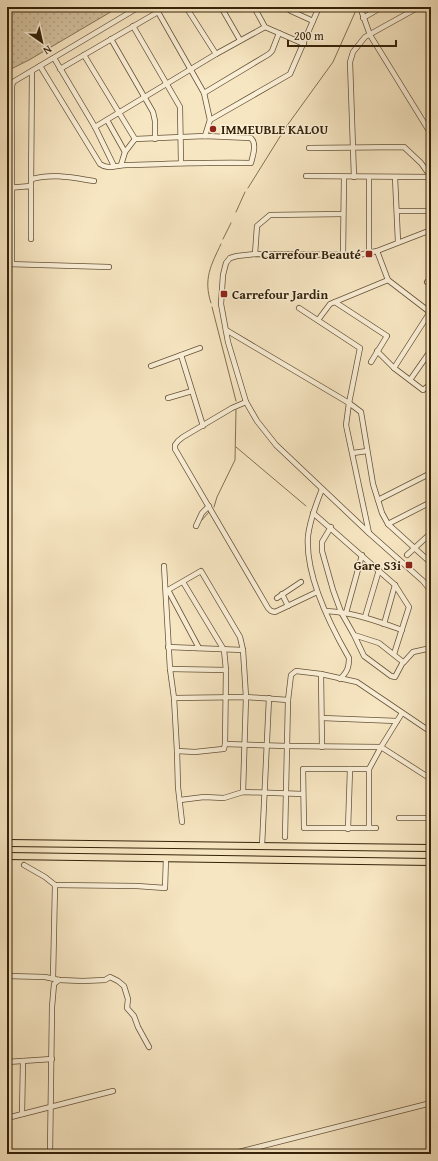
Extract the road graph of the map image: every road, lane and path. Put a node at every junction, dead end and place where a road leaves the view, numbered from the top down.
1 (139, 7) edge
2 (186, 7) edge
3 (221, 7) edge
4 (254, 7) edge
5 (285, 7) edge
6 (319, 7) edge
7 (360, 7) edge
8 (382, 7) edge
9 (419, 7) edge
10 (157, 10) edge
11 (363, 18) junction
12 (313, 20) junction
13 (133, 26) junction
14 (265, 27) junction
15 (279, 33) junction
16 (370, 35) junction
17 (111, 39) junction
18 (240, 40) junction
19 (304, 44) junction
20 (216, 54) junction
21 (84, 55) junction
22 (54, 58) junction
23 (40, 66) junction
24 (60, 68) junction
25 (191, 69) junction
26 (32, 71) junction
27 (167, 84) junction
28 (204, 93) junction
29 (145, 97) junction
30 (118, 112) junction
31 (107, 120) junction
32 (210, 120) junction
33 (95, 126) junction
34 (431, 134) edge
35 (205, 136) junction
36 (181, 138) junction
37 (135, 139) junction
38 (155, 139) junction
39 (309, 148) dead end
40 (353, 148) junction
41 (125, 152) junction
42 (181, 163) junction
43 (121, 165) junction
44 (114, 166) junction
45 (306, 176) dead end
46 (344, 177) junction
47 (354, 177) junction
48 (369, 177) junction
49 (395, 177) junction
50 (431, 177) edge
51 (32, 179) junction
52 (94, 181) dead end
53 (31, 186) junction
54 (7, 188) edge
55 (13, 188) junction
56 (397, 211) junction
57 (431, 211) edge
58 (343, 214) junction
59 (431, 230) edge
60 (31, 239) dead end
61 (398, 242) junction
62 (376, 251) junction
63 (369, 252) junction
64 (255, 254) junction
65 (343, 255) junction
66 (10, 264) edge
67 (109, 267) dead end
68 (388, 280) junction
69 (335, 302) junction
70 (299, 308) dead end
71 (431, 313) edge
72 (318, 320) junction
73 (226, 330) junction
74 (200, 348) dead end
75 (431, 350) edge
76 (377, 351) junction
77 (181, 355) junction
78 (371, 362) dead end
79 (151, 366) dead end
80 (394, 368) junction
81 (410, 380) junction
82 (431, 384) edge
83 (192, 391) junction
84 (168, 398) dead end
85 (246, 402) junction
86 (349, 403) junction
87 (203, 426) junction
88 (368, 451) junction
89 (353, 453) junction
90 (431, 473) edge
91 (322, 489) junction
92 (378, 500) junction
93 (431, 502) edge
94 (209, 506) junction
95 (313, 512) junction
96 (388, 524) junction
97 (196, 526) dead end
98 (331, 527) junction
99 (369, 533) junction
100 (431, 533) edge
101 (414, 549) junction
102 (362, 555) junction
103 (407, 556) dead end
104 (431, 563) edge
105 (164, 566) dead end
106 (379, 570) junction
107 (423, 581) junction
108 (183, 582) junction
109 (301, 582) dead end
110 (431, 584) edge
111 (395, 585) junction
112 (431, 591) edge
113 (317, 592) junction
114 (282, 594) junction
115 (277, 598) dead end
116 (288, 606) junction
117 (326, 611) junction
118 (343, 612) junction
119 (365, 617) junction
120 (384, 624) junction
121 (402, 630) junction
122 (354, 636) junction
123 (168, 647) junction
124 (199, 648) junction
125 (431, 648) edge
126 (224, 650) junction
127 (243, 650) junction
128 (394, 654) junction
129 (404, 662) junction
130 (170, 669) junction
131 (226, 670) junction
132 (321, 674) junction
133 (340, 679) junction
134 (225, 697) junction
135 (246, 697) junction
136 (174, 698) junction
137 (268, 698) junction
138 (288, 700) junction
139 (402, 713) junction
140 (322, 718) junction
141 (397, 721) junction
142 (431, 732) edge
143 (225, 744) junction
144 (244, 744) junction
145 (266, 745) junction
146 (287, 746) junction
147 (322, 747) junction
148 (381, 747) junction
149 (177, 751) junction
150 (350, 769) junction
151 (369, 769) junction
152 (431, 779) edge
153 (243, 792) junction
154 (264, 792) junction
155 (286, 793) junction
156 (303, 794) junction
157 (180, 800) junction
158 (399, 818) dead end
159 (431, 818) edge
160 (182, 822) dead end
161 (348, 828) junction
162 (369, 828) junction
163 (376, 828) dead end
164 (285, 837) dead end
165 (7, 843) edge
166 (262, 846) junction
167 (431, 848) edge
168 (7, 856) edge
169 (166, 858) junction
170 (431, 862) edge
171 (24, 865) dead end
172 (55, 885) junction
173 (7, 976) edge
174 (53, 978) junction
175 (59, 980) junction
176 (149, 1047) dead end
177 (52, 1059) junction
178 (23, 1061) junction
179 (7, 1062) edge
180 (113, 1090) dead end
181 (431, 1103) edge
182 (50, 1107) junction
183 (22, 1114) junction
184 (7, 1118) edge
185 (50, 1154) edge
186 (231, 1154) edge

1 - 22 street
2 - 20 street
3 - 18 street
4 - 14 street
5 - 12 street
6 - 12 street
7 - 11 street
8 - 11 street
9 - 16 street
10 - 13 street
10 - 25 street
11 - 16 street
12 - 19 street
13 - 17 street
13 - 27 street
14 - 15 street
14 - 18 street
15 - 19 street
15 - 28 street
16 - 34 street
16 - 40 street
17 - 21 street
17 - 29 street
18 - 20 street
19 - 32 street
20 - 25 street
21 - 24 street
21 - 30 street
22 - 23 street
22 - 24 street
23 - 26 street
23 - 44 street
24 - 33 street
25 - 27 street
25 - 28 street
26 - 51 street
26 - 55 street
27 - 29 street
27 - 36 street
28 - 32 street
29 - 30 street
29 - 38 street
30 - 31 street
30 - 37 street
31 - 33 street
31 - 41 street
32 - 35 street
33 - 44 street
35 - 36 street
35 - 42 street
36 - 38 street
36 - 42 street
37 - 38 street
37 - 41 street
39 - 40 street
40 - 47 street
40 - 50 street
41 - 43 street
42 - 43 street
43 - 44 street
45 - 46 street
46 - 47 street
46 - 58 street
47 - 48 street
48 - 49 street
48 - 63 street
49 - 50 street
49 - 56 street
51 - 52 street
51 - 53 street
53 - 55 street
53 - 60 street
54 - 55 street
55 - 66 street
56 - 57 street
56 - 61 street
58 - 64 street
58 - 65 street
59 - 61 street
61 - 62 street
62 - 63 street
62 - 68 street
63 - 65 street
64 - 65 street
64 - 73 street
66 - 67 street
68 - 69 street
68 - 71 street
69 - 72 street
69 - 76 street
70 - 72 street
71 - 80 street
72 - 86 street
73 - 85 street
73 - 86 street
74 - 77 street
75 - 81 street
76 - 78 street
76 - 80 street
77 - 79 street
77 - 83 street
80 - 81 street
81 - 82 street
83 - 84 street
83 - 87 street
85 - 87 street
85 - 91 street
86 - 88 street
86 - 89 street
87 - 94 street
88 - 89 street
88 - 92 street
89 - 99 street
90 - 92 street
91 - 95 street
91 - 99 street
92 - 96 street
93 - 96 street
94 - 97 street
94 - 116 street
95 - 98 street
95 - 113 street
96 - 101 street
98 - 102 street
98 - 118 street
99 - 107 street
100 - 101 street
101 - 103 street
101 - 104 street
102 - 106 street
102 - 118 street
105 - 123 street
106 - 111 street
106 - 119 street
107 - 110 street
107 - 112 street
108 - 124 street
108 - 126 street
108 - 127 street
109 - 114 street
111 - 120 street
111 - 121 street
113 - 116 street
113 - 117 street
114 - 115 street
114 - 116 street
117 - 118 street
117 - 133 street
118 - 119 street
118 - 122 street
119 - 120 street
120 - 121 street
121 - 128 street
122 - 128 street
122 - 129 street
123 - 124 street
123 - 130 street
124 - 126 street
125 - 129 street
126 - 127 street
126 - 131 street
127 - 135 street
128 - 129 street
130 - 131 street
130 - 136 street
131 - 134 street
132 - 133 street
132 - 138 street
132 - 140 street
133 - 139 street
134 - 135 street
134 - 136 street
134 - 143 street
135 - 137 street
135 - 144 street
136 - 149 street
137 - 138 street
137 - 145 street
138 - 146 street
139 - 141 street
139 - 142 street
140 - 141 street
140 - 147 street
141 - 148 street
143 - 144 street
143 - 149 street
144 - 145 street
144 - 153 street
145 - 146 street
145 - 154 street
146 - 147 street
146 - 155 street
147 - 148 street
148 - 151 street
148 - 152 street
149 - 157 street
150 - 151 street
150 - 156 street
150 - 161 street
151 - 162 street
153 - 154 street
153 - 157 street
154 - 155 street
154 - 166 street
155 - 156 street
155 - 164 street
156 - 161 street
157 - 160 street
158 - 159 street
161 - 162 street
162 - 163 street
165 - 166 highway
166 - 167 highway
168 - 169 highway
169 - 170 highway
169 - 172 street
171 - 172 street
172 - 174 street
173 - 174 street
174 - 175 street
175 - 176 street
175 - 177 street
177 - 178 street
177 - 182 street
178 - 179 street
178 - 183 street
180 - 182 street
181 - 186 street
182 - 183 street
182 - 185 street
183 - 184 street

